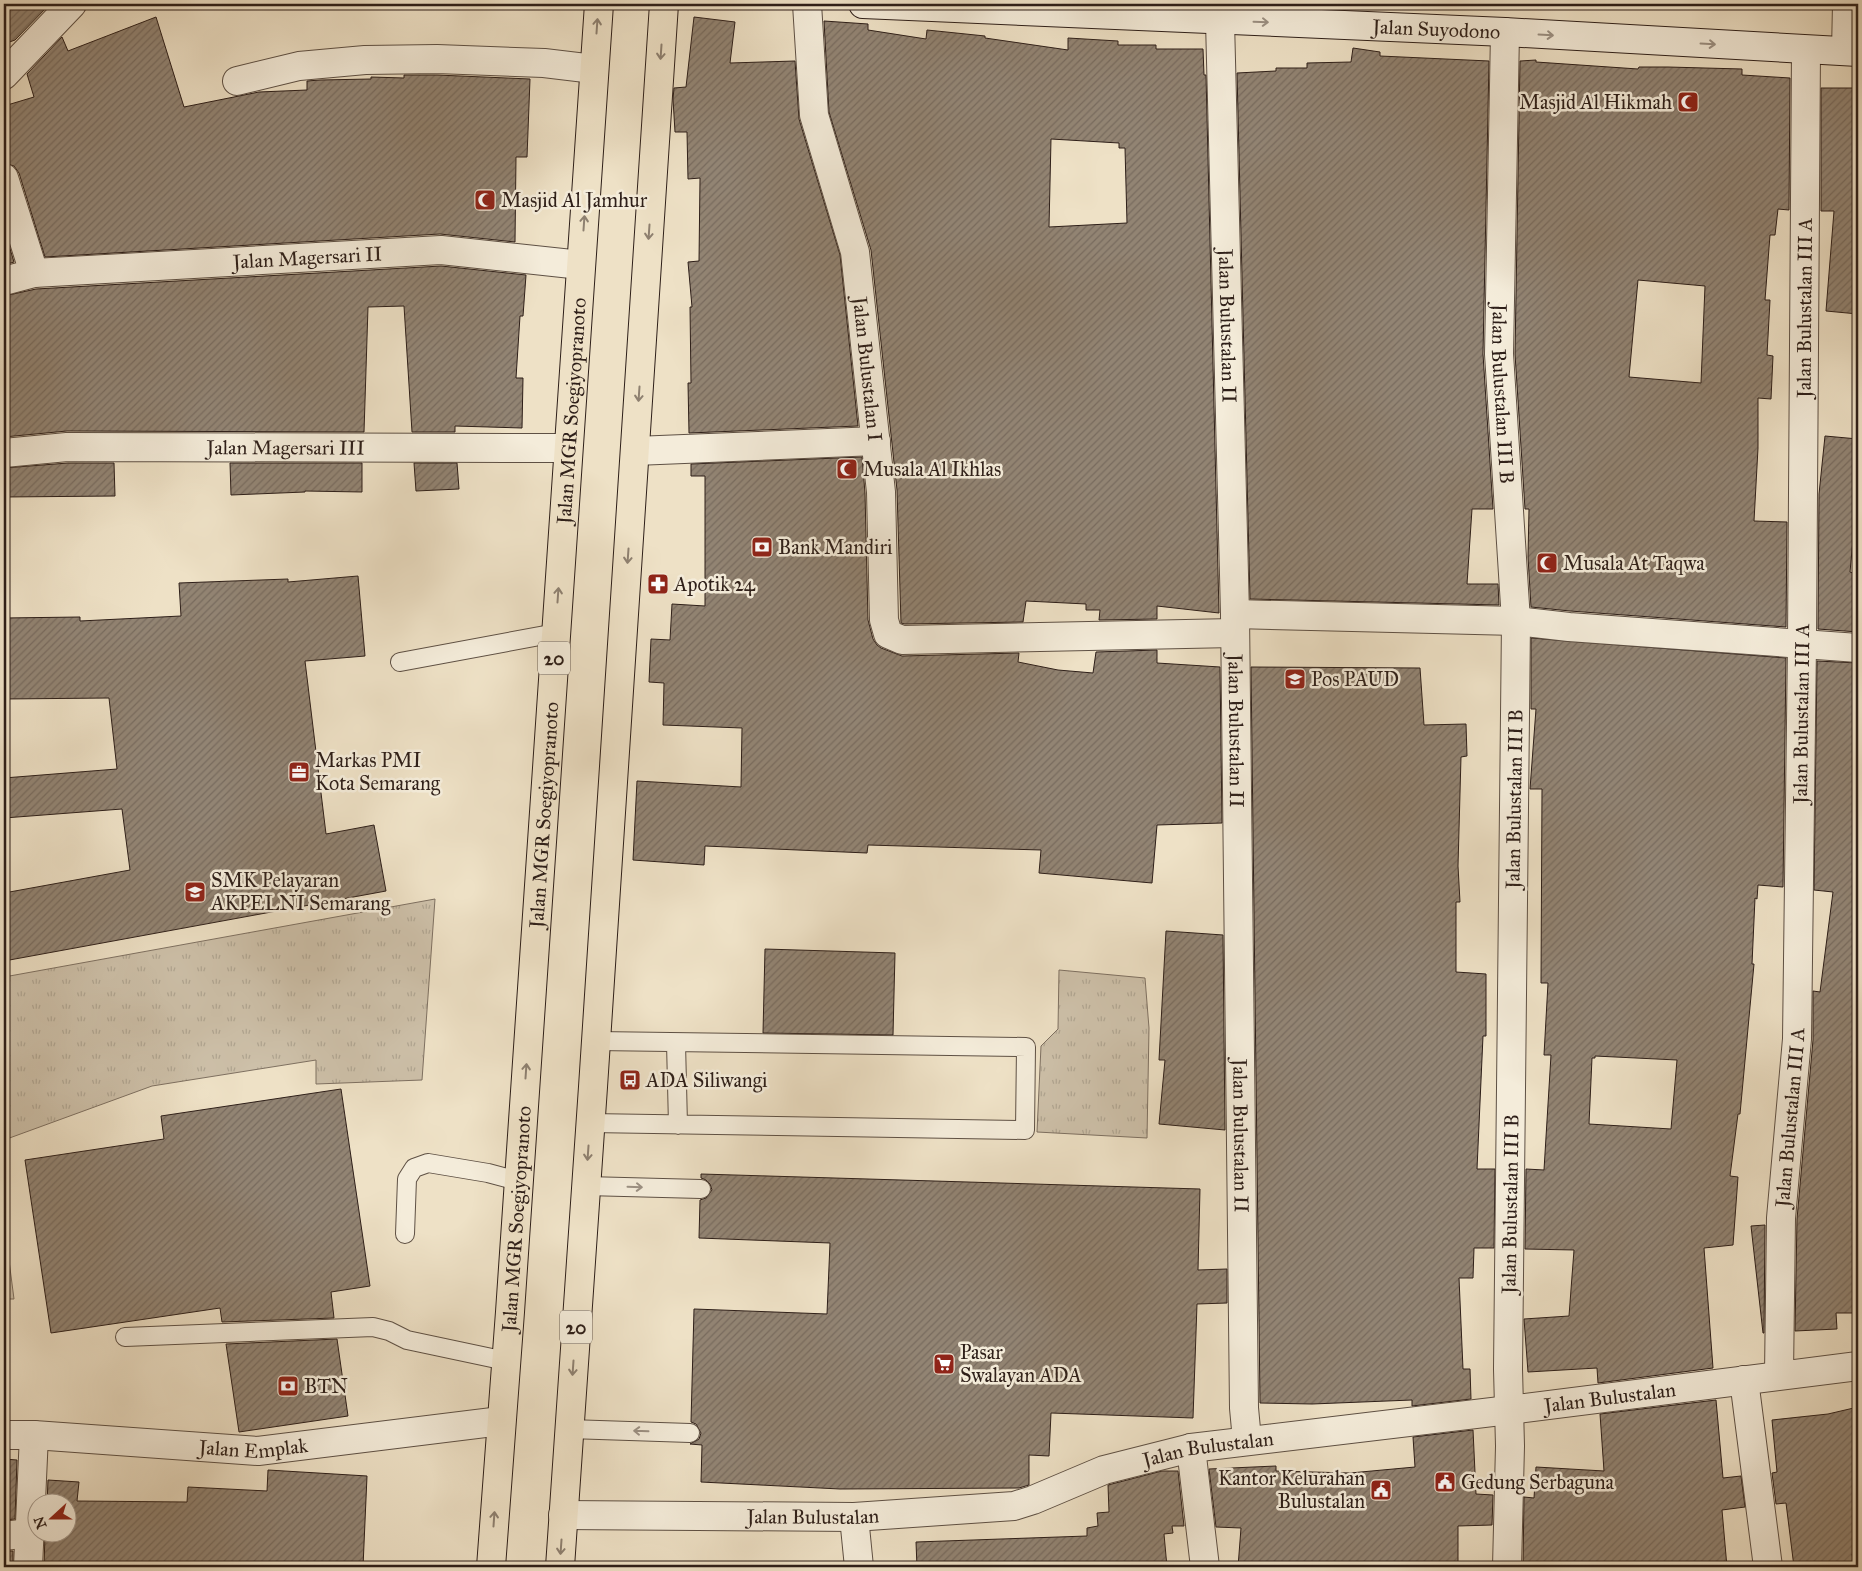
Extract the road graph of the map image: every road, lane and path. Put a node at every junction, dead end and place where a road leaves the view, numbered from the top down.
1 (72, 4) edge
2 (599, 4) edge
3 (664, 4) edge
4 (807, 4) edge
5 (863, 4) edge
6 (1847, 4) edge
7 (1087, 8) edge
8 (1220, 20) junction
9 (1505, 32) junction
10 (1806, 50) junction
11 (1852, 51) edge
12 (594, 69) junction
13 (4, 75) edge
14 (238, 81) dead end
15 (4, 178) edge
16 (581, 265) junction
17 (34, 273) junction
18 (4, 281) edge
19 (876, 441) junction
20 (568, 448) junction
21 (635, 451) junction
22 (4, 453) edge
23 (1516, 620) junction
24 (1234, 623) junction
25 (556, 633) junction
26 (1802, 643) junction
27 (1858, 648) edge
28 (400, 662) dead end
29 (596, 1041) junction
30 (676, 1043) junction
31 (590, 1124) junction
32 (678, 1125) junction
33 (518, 1181) junction
34 (586, 1186) junction
35 (701, 1189) dead end
36 (405, 1234) dead end
37 (125, 1337) dead end
38 (506, 1361) junction
39 (1858, 1366) edge
40 (1779, 1375) junction
41 (1744, 1380) junction
42 (1509, 1410) junction
43 (501, 1421) junction
44 (569, 1429) junction
45 (690, 1432) dead end
46 (4, 1435) edge
47 (34, 1436) junction
48 (1247, 1440) junction
49 (1191, 1448) junction
50 (563, 1515) junction
51 (854, 1517) junction
52 (16, 1535) edge
53 (28, 1567) edge
54 (491, 1567) edge
55 (560, 1567) edge
56 (858, 1567) edge
57 (1205, 1567) edge
58 (1507, 1567) edge
59 (1768, 1567) edge

1 - 13 street
12 -> 2 highway, Jalan MGR Soegiyopranoto / 20
3 -> 21 highway, 20
4 - 19 street, Jalan Bulustalan I
5 - 7 street, Jalan Suyodono
6 - 11 street
7 - 8 street, Jalan Suyodono
8 -> 9 street, Jalan Suyodono
8 - 24 street, Jalan Bulustalan II
9 -> 10 street, Jalan Suyodono
9 - 23 street, Jalan Bulustalan III B
10 - 11 street, Jalan Suyodono
10 - 26 street, Jalan Bulustalan III A
12 - 14 street
16 -> 12 highway, Jalan MGR Soegiyopranoto / 20
15 - 17 street
16 - 17 street, Jalan Magersari II
16 - 20 highway, Jalan MGR Soegiyopranoto / 20
17 - 18 street, Jalan Magersari II
19 - 21 street
19 - 24 street, Jalan Bulustalan I
20 - 22 street, Jalan Magersari III
25 -> 20 highway, Jalan MGR Soegiyopranoto / 20
21 -> 29 highway, 20
23 - 24 street
23 - 26 street
23 - 42 street, Jalan Bulustalan III B
24 - 48 street, Jalan Bulustalan II
25 - 28 lane
33 -> 25 highway, Jalan MGR Soegiyopranoto / 20
26 - 27 street
26 - 40 street, Jalan Bulustalan III A
29 - 30 lane
29 - 31 highway, 20
30 - 32 lane
30 - 32 lane
31 - 32 lane
31 -> 34 highway, 20
33 - 36 lane
33 - 38 highway, Jalan MGR Soegiyopranoto / 20
34 -> 35 lane
34 -> 44 highway, 20
37 - 38 lane
38 - 43 highway, Jalan MGR Soegiyopranoto / 20
39 - 40 street, Jalan Bulustalan
40 - 41 street, Jalan Bulustalan
41 - 42 street, Jalan Bulustalan
41 - 59 street
42 - 48 street, Jalan Bulustalan
42 - 58 street, Jalan Bulustalan III B
43 - 47 street, Jalan Emplak
54 -> 43 highway, Jalan MGR Soegiyopranoto / 20
45 -> 44 lane
44 - 50 highway, 20
46 - 47 street, Jalan Emplak
47 - 52 street
48 - 49 street, Jalan Bulustalan
49 - 51 street, Jalan Bulustalan
49 - 57 street
50 - 51 street, Jalan Bulustalan
50 -> 55 highway, 20
51 - 56 street
52 - 53 street

